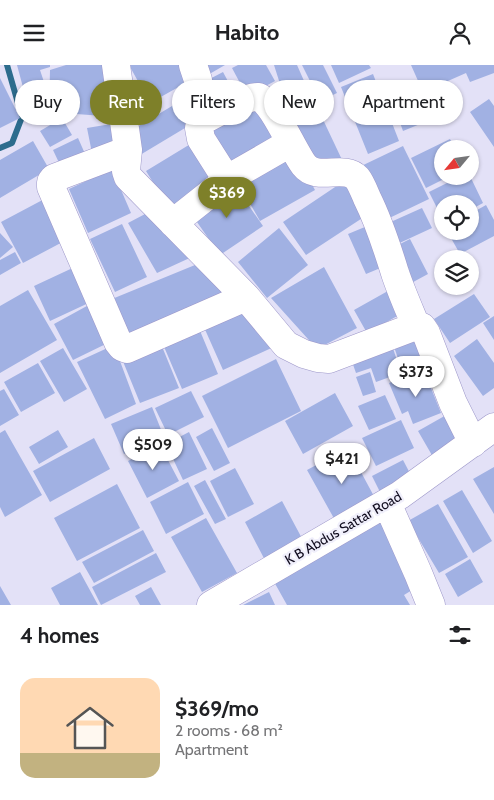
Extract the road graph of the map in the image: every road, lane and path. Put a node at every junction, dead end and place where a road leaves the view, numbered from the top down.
1 (116, 65) edge
2 (193, 65) edge
3 (198, 80) edge
4 (254, 98) edge
5 (200, 125) edge
6 (290, 143) junction
7 (128, 150) junction
8 (227, 180) junction
9 (173, 223) junction
10 (246, 297) junction
11 (416, 326) junction
12 (483, 435) edge
13 (386, 503) junction
14 (211, 605) edge
15 (431, 605) edge

1 - 7 street
2 - 3 street
4 - 6 street
5 - 8 street
6 - 8 street
6 - 11 street
7 - 9 street
7 - 10 street
8 - 9 street
9 - 10 street
10 - 11 street
11 - 12 street
12 - 13 street, K B Abdus Sattar Road
13 - 14 street, K B Abdus Sattar Road
13 - 15 street

